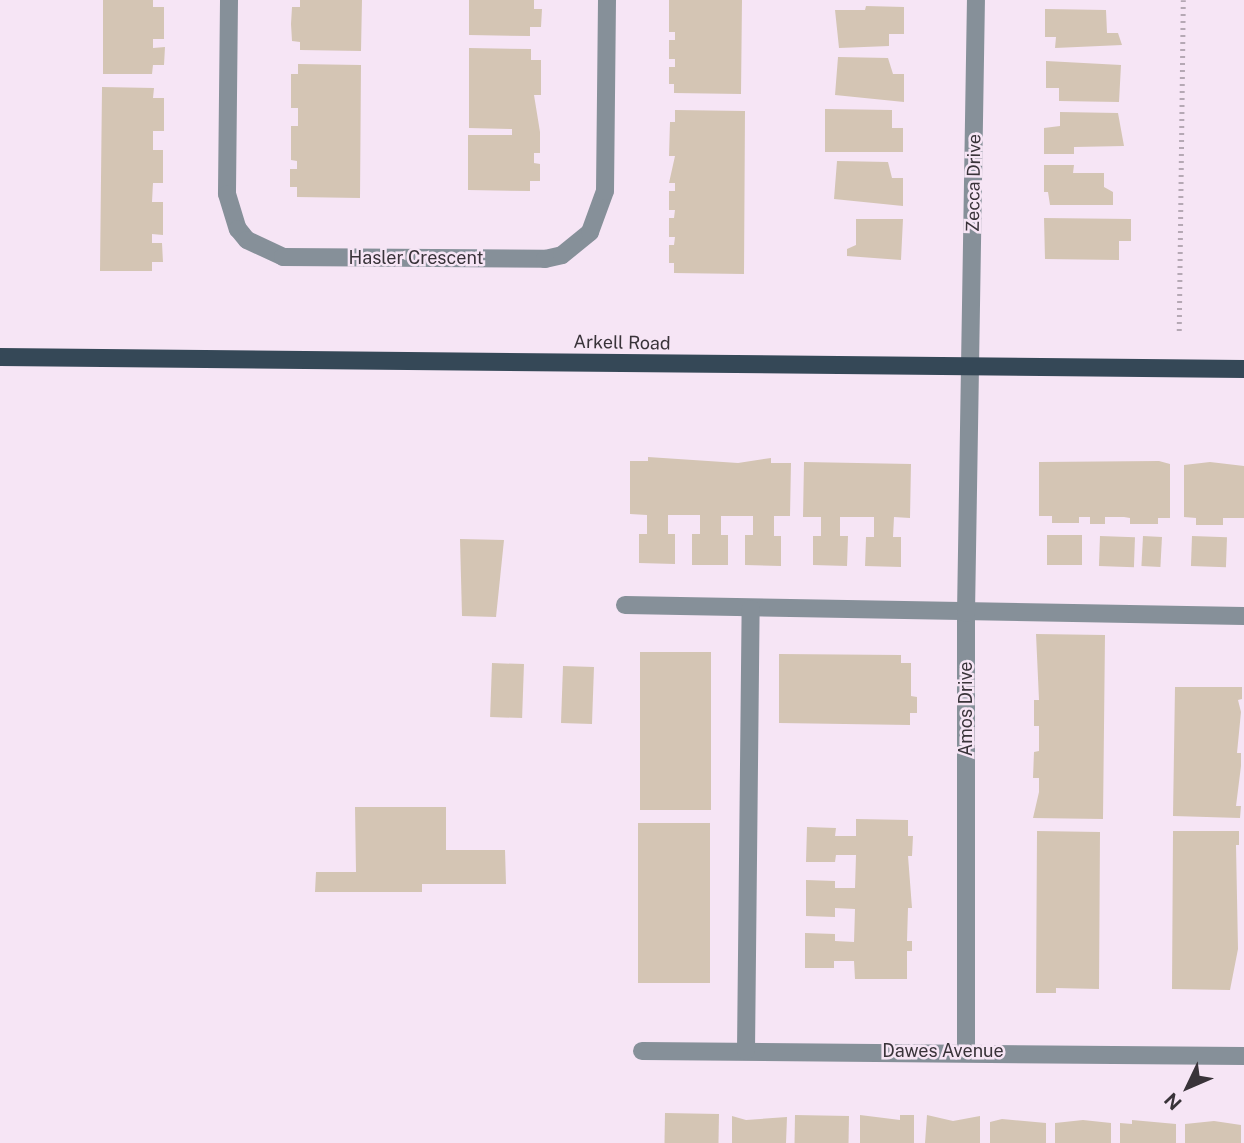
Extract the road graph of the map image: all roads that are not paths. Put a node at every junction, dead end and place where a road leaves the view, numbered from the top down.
1 (229, 0) edge
2 (607, 0) edge
3 (976, 0) edge
4 (0, 357) edge
5 (971, 367) junction
6 (1244, 369) edge
7 (625, 606) dead end
8 (751, 609) junction
9 (967, 613) junction
10 (1244, 616) edge
11 (642, 1051) dead end
12 (746, 1051) junction
13 (966, 1051) junction
14 (1244, 1055) edge

1 - 2 street, Hasler Crescent
3 - 5 street, Zecca Drive
4 - 5 main road, Arkell Road
5 - 6 main road, Arkell Road
5 - 9 street, Amos Drive
7 - 8 street
8 - 9 street
8 - 12 street
9 - 10 street
9 - 13 street, Amos Drive
11 - 12 street, Dawes Avenue
12 - 13 street, Dawes Avenue
13 - 14 street, Dawes Avenue

